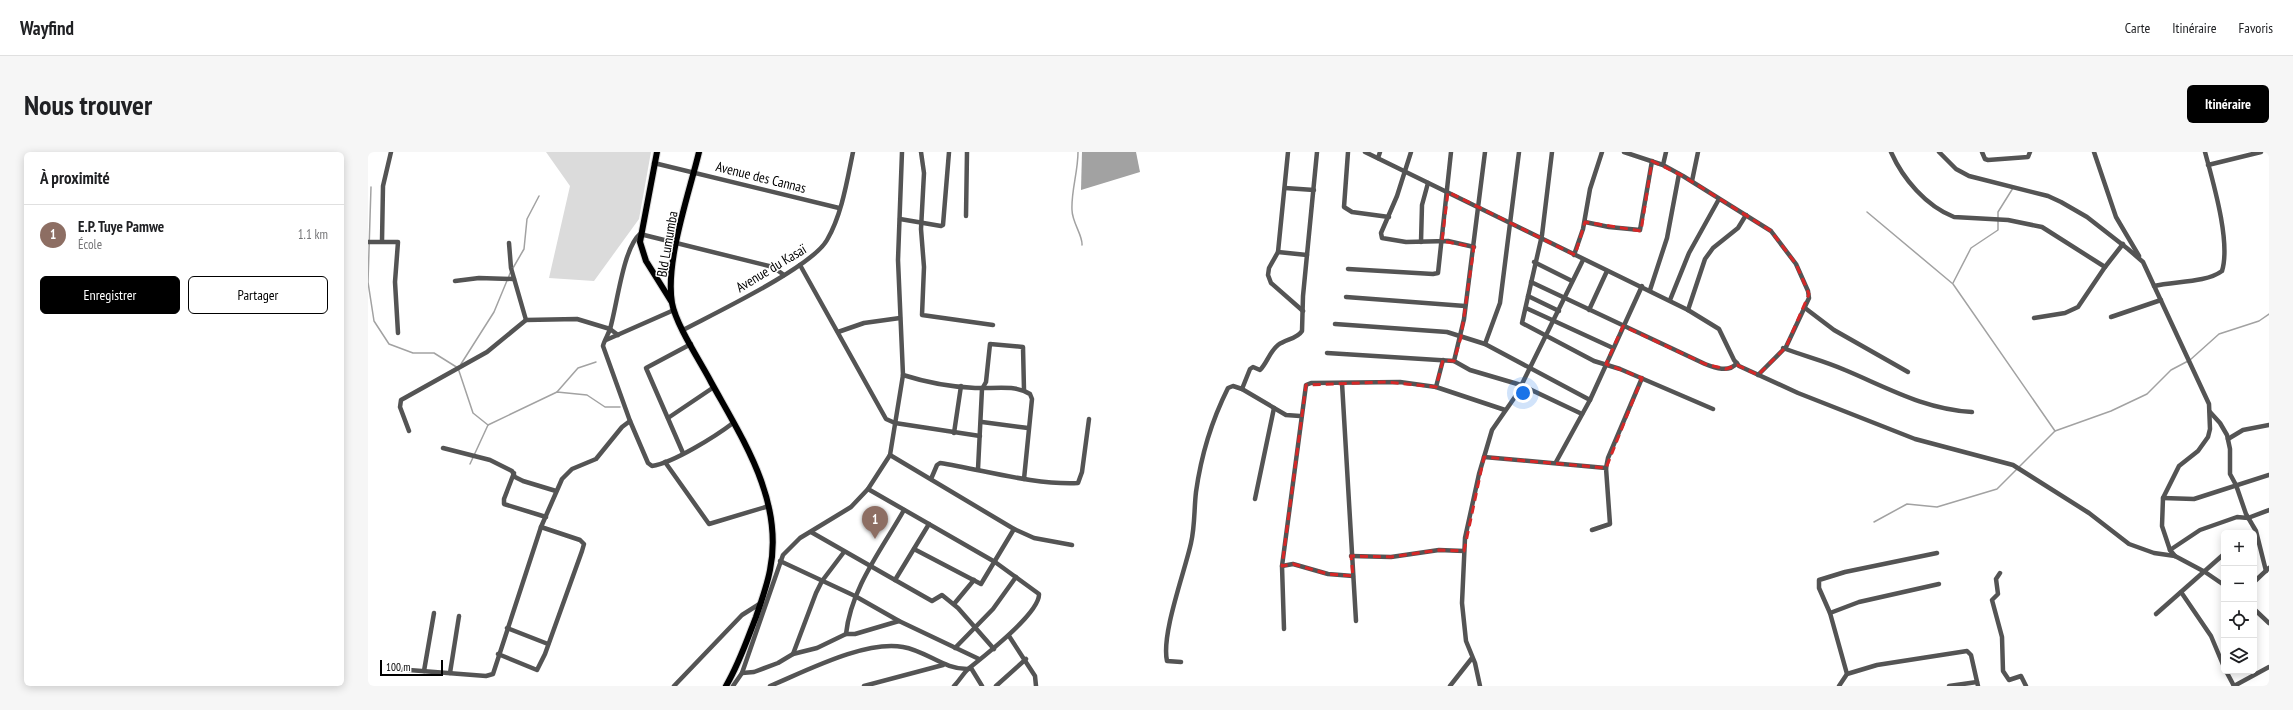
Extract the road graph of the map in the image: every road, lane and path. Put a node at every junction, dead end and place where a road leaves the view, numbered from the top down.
1 (391, 152) edge
2 (657, 152) edge
3 (699, 152) edge
4 (853, 152) edge
5 (902, 152) edge
6 (921, 152) edge
7 (949, 152) edge
8 (967, 152) edge
9 (1288, 152) edge
10 (1317, 152) edge
11 (1348, 152) edge
12 (1365, 152) edge
13 (1380, 152) edge
14 (1411, 152) edge
15 (1451, 152) edge
16 (1485, 152) edge
17 (1519, 152) edge
18 (1552, 152) edge
19 (1602, 152) edge
20 (1624, 152) edge
21 (1666, 152) edge
22 (1698, 152) edge
23 (1891, 152) edge
24 (1939, 152) edge
25 (1982, 152) edge
26 (2030, 152) edge
27 (2094, 152) edge
28 (2100, 152) edge
29 (2205, 152) edge
30 (2260, 152) edge
31 (1634, 154) edge
32 (1378, 158) junction
33 (1652, 161) junction
34 (654, 163) junction
35 (1663, 165) junction
36 (2208, 165) junction
37 (694, 172) junction
38 (1405, 172) junction
39 (1679, 174) junction
40 (1692, 181) junction
41 (1428, 183) junction
42 (1286, 188) junction
43 (1314, 190) junction
44 (1448, 192) junction
45 (1719, 199) junction
46 (839, 208) junction
47 (1479, 208) junction
48 (1746, 215) junction
49 (966, 216) dead end
50 (1389, 217) junction
51 (900, 219) junction
52 (1585, 222) junction
53 (921, 223) junction
54 (1510, 223) junction
55 (640, 234) junction
56 (1541, 238) junction
57 (382, 241) junction
58 (1442, 241) junction
59 (370, 242) edge
60 (677, 242) junction
61 (1421, 242) junction
62 (509, 243) dead end
63 (2123, 244) junction
64 (1474, 247) junction
65 (1278, 252) junction
66 (1307, 255) junction
67 (1574, 255) junction
68 (1583, 260) junction
69 (1534, 262) junction
70 (2143, 262) junction
71 (800, 265) junction
72 (2105, 266) junction
73 (1348, 269) dead end
74 (1607, 271) junction
75 (784, 274) junction
76 (514, 279) junction
77 (455, 280) dead end
78 (1572, 280) junction
79 (1531, 282) junction
80 (1642, 286) junction
81 (2154, 286) junction
82 (1650, 290) junction
83 (1528, 296) junction
84 (1346, 297) dead end
85 (1564, 299) junction
86 (1670, 300) junction
87 (2161, 300) junction
88 (672, 302) junction
89 (1465, 306) junction
90 (1526, 308) junction
91 (1805, 308) junction
92 (674, 310) junction
93 (1589, 310) junction
94 (1688, 310) junction
95 (1303, 311) junction
96 (1559, 312) junction
97 (2111, 317) dead end
98 (900, 318) junction
99 (2034, 318) dead end
100 (526, 320) junction
101 (1554, 321) junction
102 (1335, 324) dead end
103 (993, 325) dead end
104 (1623, 326) junction
105 (610, 329) junction
106 (684, 330) junction
107 (838, 332) junction
108 (398, 333) dead end
109 (618, 335) junction
110 (1546, 336) junction
111 (1461, 337) junction
112 (606, 340) junction
113 (691, 344) junction
114 (1485, 344) junction
115 (1613, 348) junction
116 (1784, 348) junction
117 (1327, 353) dead end
118 (1443, 360) junction
119 (1454, 361) junction
120 (1737, 364) junction
121 (1606, 365) junction
122 (1531, 367) junction
123 (1908, 372) dead end
124 (903, 375) junction
125 (1758, 375) junction
126 (1642, 378) junction
127 (1342, 383) junction
128 (961, 386) junction
129 (1521, 386) junction
130 (714, 387) junction
131 (982, 388) junction
132 (1436, 388) junction
133 (1242, 389) junction
134 (1024, 390) junction
135 (1590, 400) junction
136 (1274, 408) junction
137 (1713, 409) dead end
138 (1505, 410) junction
139 (1972, 412) dead end
140 (2210, 412) junction
141 (1582, 414) junction
142 (1300, 416) junction
143 (668, 418) junction
144 (1090, 418) dead end
145 (630, 421) junction
146 (982, 422) junction
147 (733, 423) junction
148 (895, 423) junction
149 (2269, 425) edge
150 (1028, 428) junction
151 (409, 431) dead end
152 (954, 432) junction
153 (980, 436) junction
154 (2228, 439) junction
155 (442, 448) dead end
156 (683, 453) junction
157 (890, 455) junction
158 (1484, 457) junction
159 (664, 462) junction
160 (1556, 462) junction
161 (1606, 468) junction
162 (978, 469) junction
163 (514, 473) junction
164 (2269, 475) edge
165 (931, 479) junction
166 (1024, 479) junction
167 (2236, 485) junction
168 (868, 490) junction
169 (556, 491) junction
170 (2163, 498) junction
171 (1255, 499) dead end
172 (769, 506) junction
173 (904, 510) junction
174 (2269, 510) edge
175 (546, 517) junction
176 (2248, 518) junction
177 (929, 524) junction
178 (541, 527) junction
179 (1014, 529) junction
180 (1592, 530) dead end
181 (2254, 530) edge
182 (811, 532) junction
183 (2257, 537) edge
184 (1072, 545) dead end
185 (914, 549) junction
186 (2170, 550) junction
187 (1464, 551) junction
188 (844, 552) junction
189 (1937, 553) dead end
190 (1351, 556) junction
191 (2175, 556) junction
192 (2221, 557) edge
193 (780, 562) junction
194 (995, 562) junction
195 (1282, 566) junction
196 (870, 567) junction
197 (2267, 570) edge
198 (2205, 572) junction
199 (2000, 573) dead end
200 (1353, 576) junction
201 (1016, 577) junction
202 (2257, 579) edge
203 (895, 580) junction
204 (974, 580) junction
205 (822, 581) junction
206 (1938, 584) dead end
207 (2221, 584) edge
208 (2182, 592) junction
209 (855, 596) junction
210 (761, 603) junction
211 (954, 604) junction
212 (2257, 612) edge
213 (434, 613) dead end
214 (1830, 613) junction
215 (2156, 614) dead end
216 (459, 616) dead end
217 (759, 618) junction
218 (899, 621) junction
219 (1356, 621) dead end
220 (2269, 623) edge
221 (507, 628) junction
222 (976, 629) junction
223 (1284, 629) dead end
224 (846, 634) junction
225 (1009, 636) junction
226 (548, 644) junction
227 (955, 648) junction
228 (994, 649) junction
229 (498, 654) junction
230 (793, 654) junction
231 (1472, 658) junction
232 (979, 659) junction
233 (1026, 659) junction
234 (2221, 659) edge
235 (1181, 662) dead end
236 (943, 665) junction
237 (2269, 667) edge
238 (396, 669) dead end
239 (970, 669) junction
240 (424, 671) junction
241 (450, 673) junction
242 (742, 673) junction
243 (1847, 674) junction
244 (2228, 674) edge
245 (1977, 684) edge
246 (674, 686) edge
247 (726, 686) edge
248 (733, 686) edge
249 (770, 686) edge
250 (864, 686) edge
251 (954, 686) edge
252 (982, 686) edge
253 (996, 686) edge
254 (1036, 686) edge
255 (1450, 686) edge
256 (1480, 686) edge
257 (1839, 686) edge
258 (1949, 686) edge
259 (2026, 686) edge
260 (2234, 686) edge

1 - 57 street
2 - 34 main road, Bld Lumumba
3 - 37 main road, Bld Lumumba
4 - 46 street, Avenue du Kasaï
5 - 51 street
6 - 53 street
7 - 53 street
8 - 49 street
9 - 42 street
10 - 43 street
11 - 50 street
12 - 32 street
13 - 32 street
14 - 38 street
15 - 44 street
16 - 47 street
17 - 54 street
18 - 56 street
19 - 52 street
20 - 31 street
21 - 35 street
22 - 40 street
23 - 72 street
24 - 63 street
25 - 26 street
27 - 28 street
27 - 70 street
29 - 36 street
30 - 36 street
31 - 33 street
32 - 38 street
33 - 35 street
33 - 52 street
34 - 37 street, Avenue des Cannas
34 - 55 main road, Bld Lumumba
35 - 39 street
36 - 81 street
37 - 46 street, Avenue des Cannas
37 - 60 main road, Bld Lumumba
38 - 41 street
38 - 50 street
39 - 40 street
39 - 82 street
40 - 45 street
41 - 44 street
41 - 61 street
42 - 43 street
42 - 65 street
43 - 66 street
44 - 47 street
44 - 58 street
45 - 48 street
45 - 86 street
46 - 71 street, Avenue du Kasaï
47 - 54 street
47 - 64 street
48 - 91 street
48 - 94 street
50 - 61 street
51 - 53 street
51 - 98 street
52 - 67 street
53 - 103 street
54 - 56 street
54 - 114 street
55 - 60 street
55 - 88 main road, Bld Lumumba
55 - 105 street
56 - 67 street
56 - 69 street
57 - 59 street
57 - 108 street
58 - 61 street
58 - 64 street
58 - 73 street
60 - 75 street
60 - 88 main road, Bld Lumumba
62 - 76 street
63 - 70 street
63 - 72 street
64 - 89 street
65 - 66 street
65 - 95 street
66 - 95 street
67 - 68 street
68 - 74 street
68 - 78 street
69 - 78 street
69 - 79 street
70 - 81 street
71 - 75 street, Avenue du Kasaï
71 - 107 street
72 - 99 street
74 - 80 street
74 - 93 street
75 - 106 street, Avenue du Kasaï
76 - 77 street
76 - 100 street
78 - 85 street
79 - 83 street
79 - 85 street
80 - 82 street
80 - 104 street
81 - 87 street
82 - 86 street
83 - 90 street
83 - 96 street
84 - 89 street
85 - 93 street
85 - 96 street
86 - 94 street
87 - 97 street
87 - 140 street
88 - 92 main road
89 - 111 street
90 - 101 street
90 - 110 street
91 - 116 street
91 - 123 street
92 - 106 main road
92 - 109 street
93 - 104 street
94 - 120 street
95 - 133 street
96 - 101 street
98 - 107 street
98 - 124 street
100 - 105 street
100 - 151 street
101 - 110 street
101 - 115 street
102 - 111 street
104 - 115 street
104 - 120 street
105 - 109 street
105 - 112 street
106 - 113 main road
107 - 148 street
109 - 112 street
110 - 121 street
110 - 122 street
111 - 114 street
111 - 119 street
112 - 145 street
113 - 130 main road
113 - 143 street
114 - 122 street
115 - 121 street
116 - 125 street
116 - 139 street
117 - 118 street
118 - 119 street
118 - 132 street
119 - 129 street
120 - 125 street
121 - 126 street
121 - 135 street
122 - 129 street
122 - 135 street
124 - 128 street
124 - 148 street
125 - 191 street
126 - 137 street
126 - 161 street
127 - 132 street
127 - 142 street
127 - 190 street
128 - 131 street
128 - 152 street
129 - 138 street
129 - 141 street
130 - 143 street
130 - 147 main road
131 - 134 street
131 - 134 street
131 - 146 street
132 - 138 street
133 - 136 street
133 - 235 street
134 - 150 street
135 - 141 street
136 - 142 street
136 - 171 street
138 - 158 street
140 - 154 street
140 - 170 street
141 - 160 street
142 - 195 street
143 - 156 street
144 - 166 street
145 - 159 street
145 - 169 street
146 - 150 street
146 - 153 street
147 - 156 street
147 - 172 main road
148 - 152 street
148 - 157 street
149 - 154 street
150 - 166 street
152 - 153 street
153 - 162 street
154 - 167 street
155 - 163 street
156 - 159 street
157 - 165 street
157 - 168 street
158 - 160 street
158 - 187 street
159 - 172 street
160 - 161 street
161 - 180 street
162 - 165 street
162 - 166 street
163 - 169 street
163 - 175 street
164 - 167 street
165 - 179 street
167 - 170 street
167 - 176 street
168 - 173 street
168 - 182 street
169 - 175 street
170 - 186 street
172 - 210 main road
173 - 177 street
173 - 196 street
174 - 176 street
175 - 178 street
176 - 181 street
176 - 186 street
177 - 185 street
177 - 194 street
178 - 221 street
178 - 226 street
179 - 184 street
179 - 194 street
182 - 188 street
182 - 193 street
183 - 197 street
185 - 203 street
185 - 204 street
186 - 191 street
187 - 190 street
187 - 231 street
188 - 196 street
188 - 205 street
189 - 214 street
190 - 200 street
191 - 198 street
192 - 198 street
193 - 205 street
193 - 217 street
194 - 201 street
194 - 204 street
195 - 200 street
195 - 223 street
196 - 203 street
196 - 209 street
197 - 202 street
198 - 207 street
198 - 208 street
199 - 259 street
200 - 219 street
201 - 222 street
201 - 225 street
203 - 211 street
204 - 211 street
205 - 209 street
205 - 230 street
206 - 214 street
208 - 215 street
208 - 234 street
209 - 218 street
209 - 224 street
210 - 217 main road
210 - 246 street
211 - 222 street
212 - 220 street
213 - 240 street
214 - 243 street
216 - 241 street
217 - 242 street
217 - 247 main road
218 - 224 street
218 - 227 street
221 - 226 street
221 - 229 street
222 - 227 street
222 - 228 street
224 - 230 street
225 - 228 street
225 - 233 street
226 - 229 street
227 - 232 street
228 - 232 street
229 - 241 street
230 - 242 street
231 - 255 street
231 - 256 street
232 - 239 street
233 - 253 street
233 - 254 street
236 - 239 street
236 - 249 street
236 - 250 street
237 - 260 street
238 - 240 street
239 - 251 street
239 - 252 street
240 - 241 street
242 - 248 street
243 - 245 street
243 - 257 street
244 - 260 street
245 - 258 street

